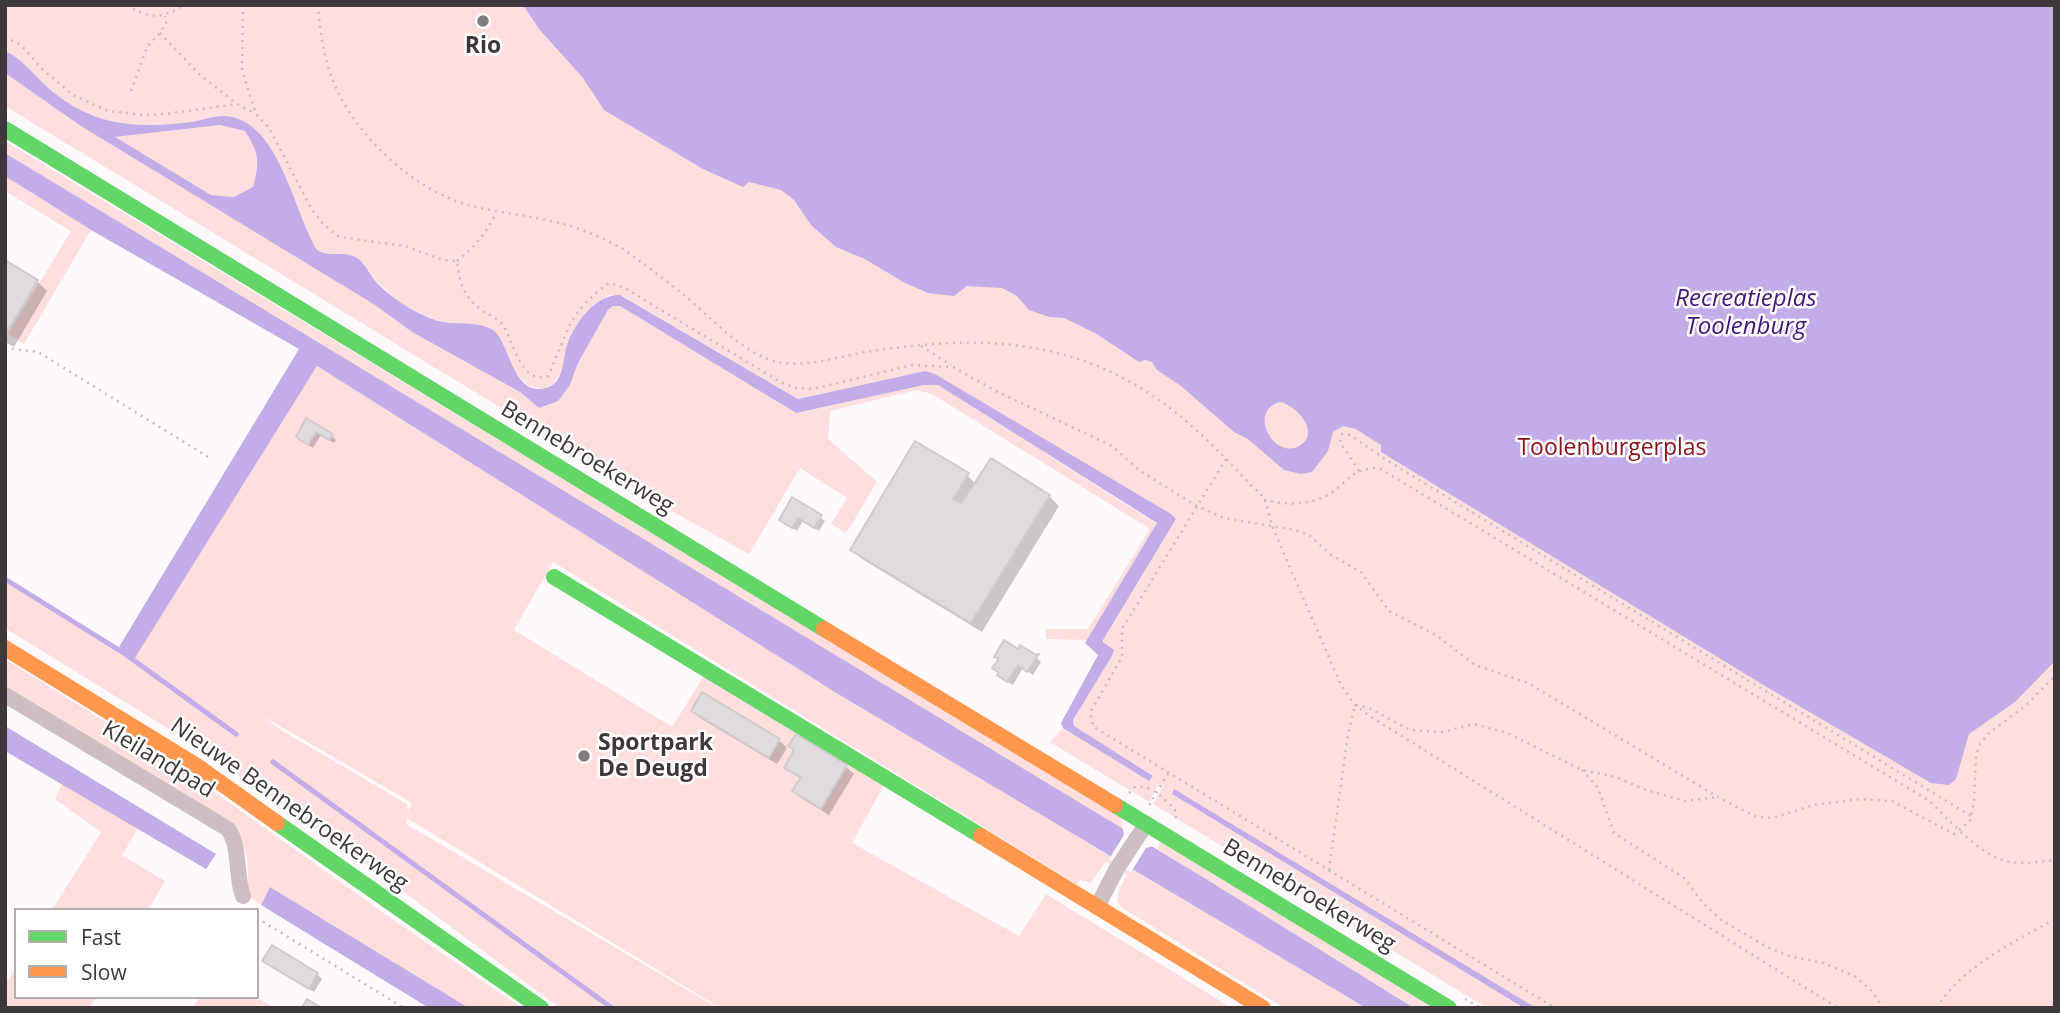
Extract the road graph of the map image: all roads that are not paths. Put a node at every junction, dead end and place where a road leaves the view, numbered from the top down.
1 (5, 129) edge
2 (554, 577) dead end
3 (5, 648) edge
4 (5, 695) edge
5 (1143, 829) junction
6 (243, 896) dead end
7 (1097, 907) junction
8 (541, 1008) edge
9 (1263, 1008) edge
10 (1449, 1008) edge

1 - 5 street, Bennebroekerweg
2 - 7 street
3 - 8 street, Nieuwe Bennebroekerweg
4 - 6 street, Kleilandpad
5 - 7 street
5 - 10 street, Bennebroekerweg
7 - 9 street

